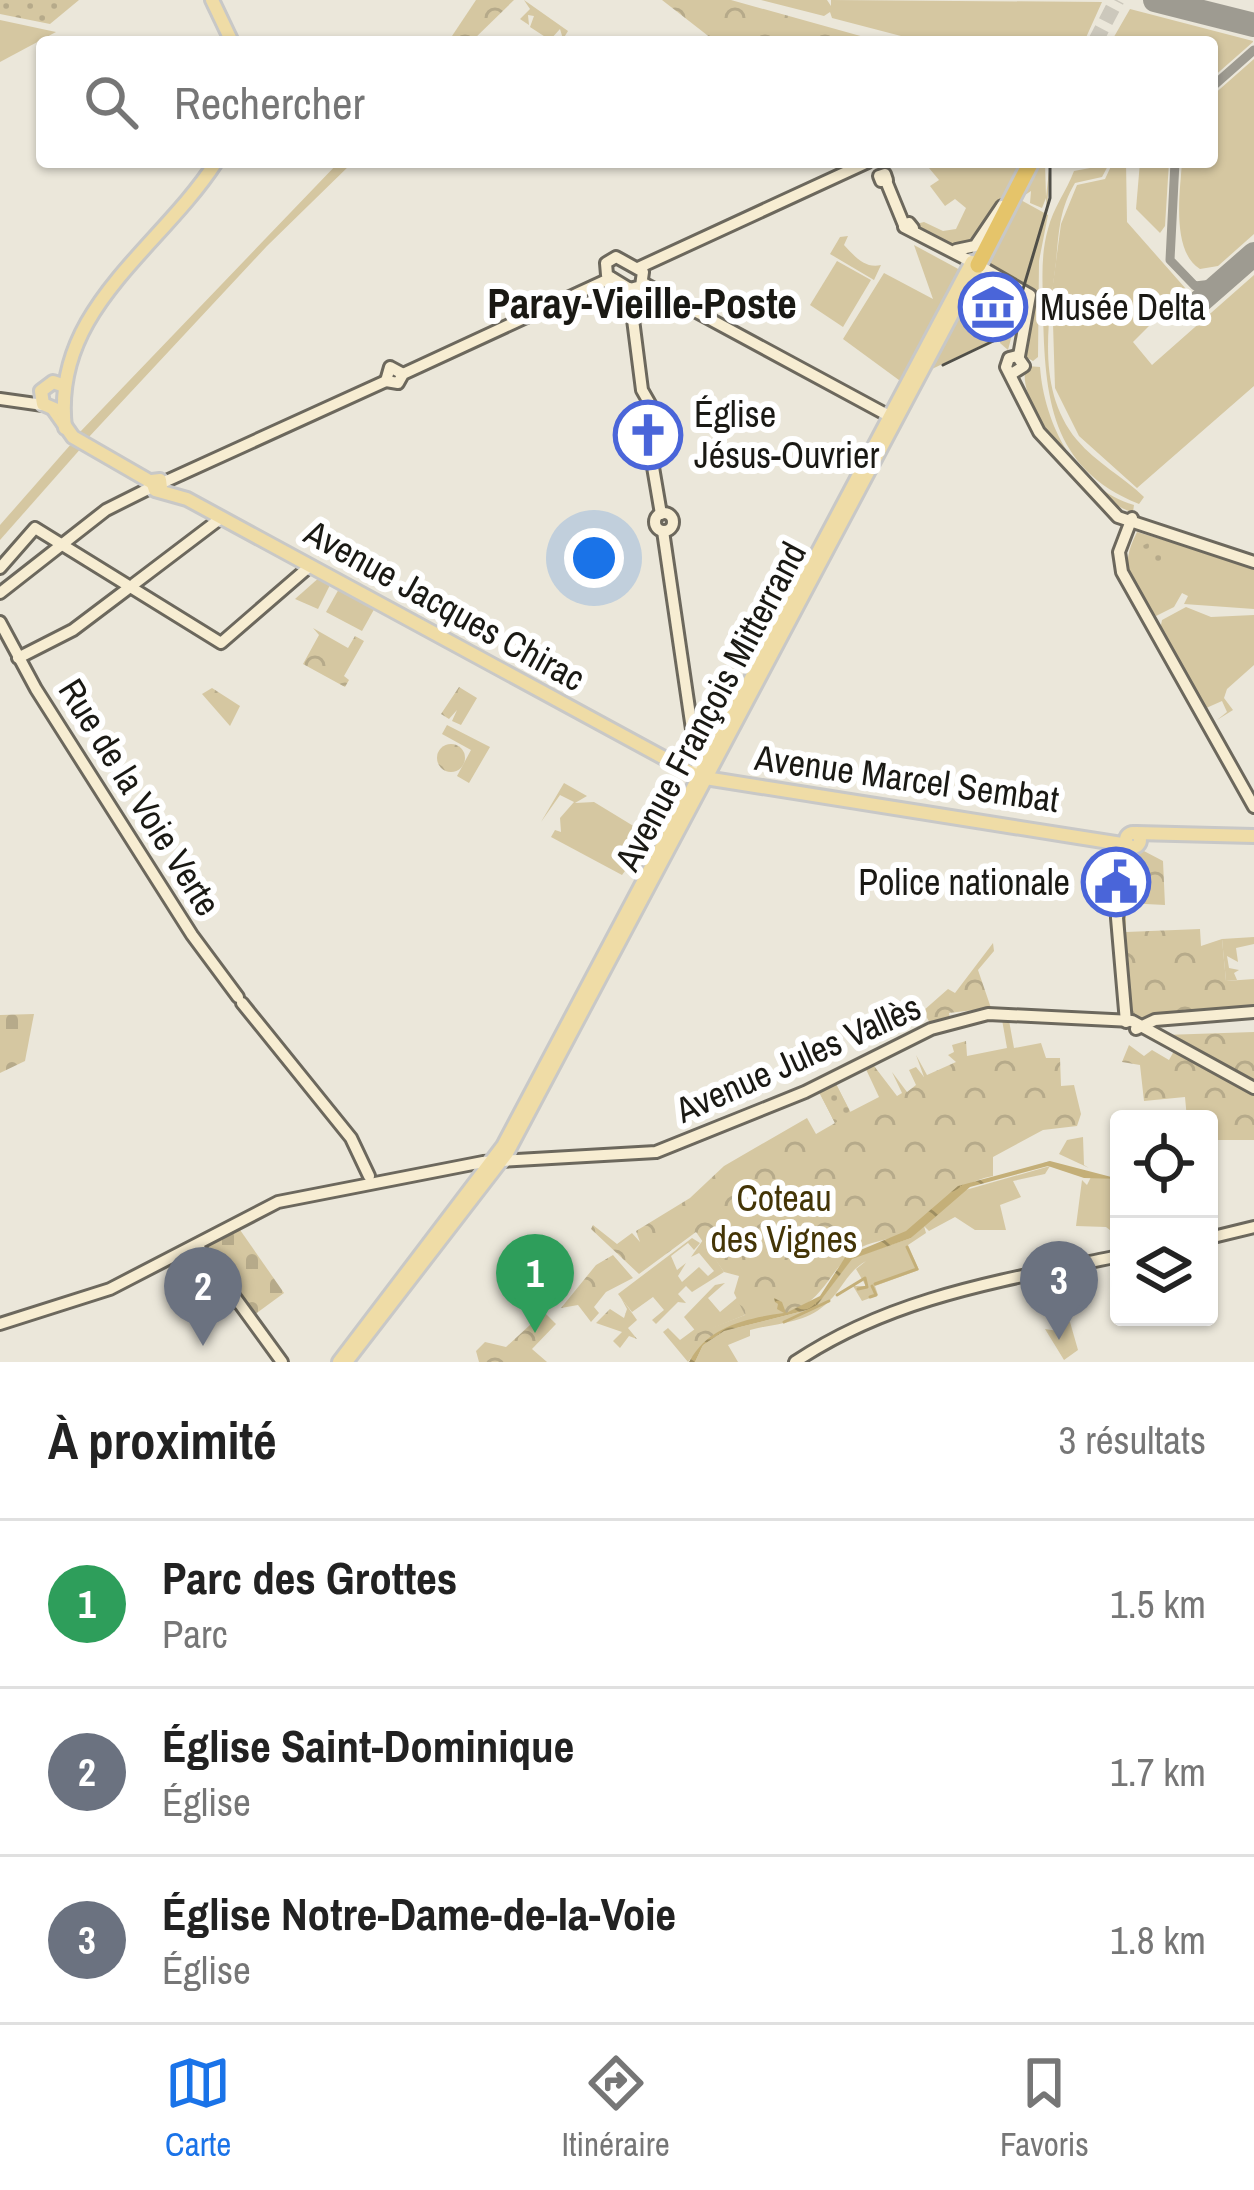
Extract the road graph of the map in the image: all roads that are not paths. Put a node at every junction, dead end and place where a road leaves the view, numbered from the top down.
1 (212, 0) edge
2 (229, 36) edge
3 (210, 168) edge
4 (855, 168) edge
5 (887, 168) edge
6 (1024, 168) edge
7 (1025, 168) edge
8 (1002, 206) junction
9 (908, 225) junction
10 (941, 245) junction
11 (638, 268) junction
12 (972, 269) junction
13 (611, 278) junction
14 (643, 283) junction
15 (628, 288) junction
16 (59, 384) junction
17 (0, 398) edge
18 (50, 404) junction
19 (891, 417) junction
20 (157, 484) junction
21 (221, 518) junction
22 (1132, 521) junction
23 (62, 545) junction
24 (1254, 561) edge
25 (310, 566) junction
26 (0, 568) edge
27 (132, 586) junction
28 (0, 593) edge
29 (0, 622) edge
30 (18, 658) junction
31 (692, 724) junction
32 (719, 739) junction
33 (703, 778) junction
34 (1254, 807) edge
35 (1254, 837) edge
36 (1133, 841) junction
37 (1254, 1012) edge
38 (1135, 1027) junction
39 (1254, 1090) edge
40 (498, 1160) junction
41 (371, 1181) junction
42 (1254, 1227) edge
43 (1218, 1236) edge
44 (197, 1244) junction
45 (1110, 1258) edge
46 (0, 1324) edge
47 (282, 1362) edge
48 (343, 1362) edge
49 (795, 1362) edge

1 - 2 main road
3 - 16 main road
4 - 11 street
5 - 9 street
6 - 8 highway
7 - 12 highway
8 - 10 street
8 - 12 highway
9 - 10 street
9 - 12 street
10 - 12 street
11 - 13 street
11 - 14 street
12 - 19 main road, Avenue François Mitterrand
12 - 22 street
12 - 33 main road, Avenue François Mitterrand
13 - 15 street
13 - 20 street
14 - 15 street
14 - 19 street
15 - 31 street
16 - 18 main road
16 - 18 main road
17 - 18 street
18 - 20 main road, Avenue Jacques Chirac
19 - 32 main road, Avenue François Mitterrand
20 - 21 main road, Avenue Jacques Chirac
20 - 23 street
21 - 25 main road, Avenue Jacques Chirac
21 - 27 street
22 - 24 street
22 - 34 street
23 - 26 street
23 - 27 street
23 - 28 street
25 - 27 street
25 - 33 main road, Avenue Jacques Chirac
27 - 30 street
29 - 30 street, Rue de la Voie Verte
30 - 41 street, Rue de la Voie Verte
31 - 32 street
31 - 33 street
32 - 33 main road, Avenue François Mitterrand
33 - 36 main road, Avenue Marcel Sembat
33 - 40 main road, Avenue François Mitterrand
33 - 40 main road, Avenue François Mitterrand
35 - 36 main road, Avenue Marcel Sembat
36 - 38 street
37 - 38 street
38 - 39 street
38 - 40 street, Avenue Jules Vallès
40 - 41 street, Avenue Jules Vallès
40 - 48 main road
40 - 48 main road
41 - 44 street, Avenue Jules Vallès
42 - 43 street
44 - 46 street, Avenue Jules Vallès
44 - 47 street
45 - 49 street

